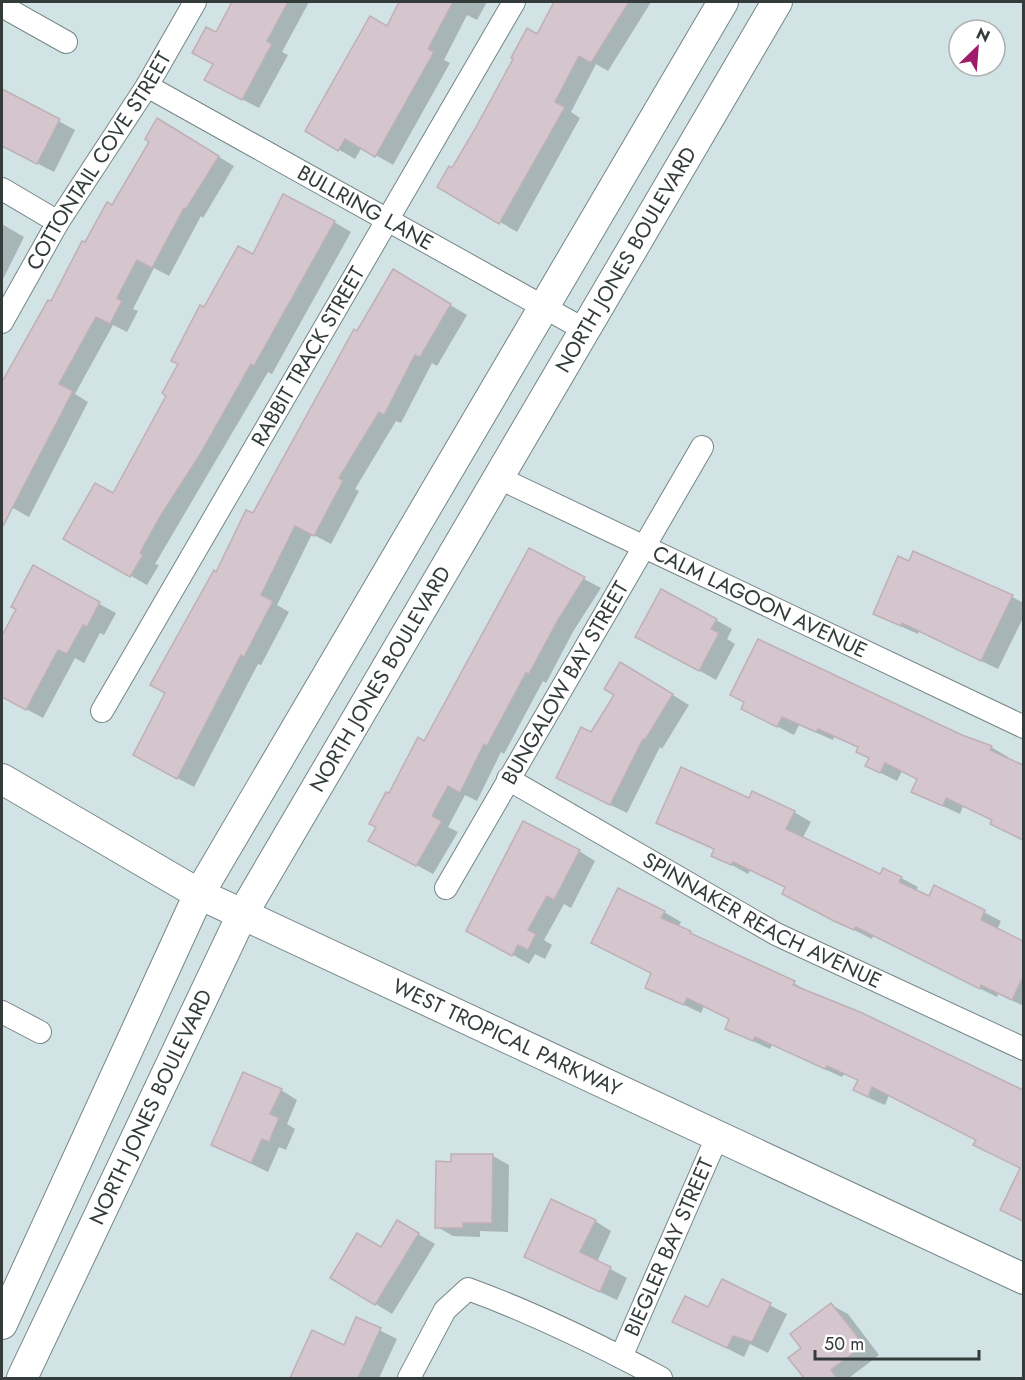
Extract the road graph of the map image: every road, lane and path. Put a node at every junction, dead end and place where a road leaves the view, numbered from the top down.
1 (195, 2) edge
2 (514, 2) edge
3 (723, 2) edge
4 (777, 2) edge
5 (2, 6) edge
6 (66, 42) dead end
7 (147, 86) junction
8 (2, 189) edge
9 (389, 219) junction
10 (58, 222) junction
11 (544, 308) junction
12 (2, 322) edge
13 (585, 330) junction
14 (702, 447) dead end
15 (497, 477) junction
16 (641, 548) junction
17 (102, 711) dead end
18 (1023, 727) edge
19 (2, 779) edge
20 (508, 779) junction
21 (446, 888) dead end
22 (199, 894) junction
23 (242, 915) junction
24 (2, 1012) edge
25 (40, 1032) dead end
26 (1023, 1049) edge
27 (717, 1137) junction
28 (1023, 1280) edge
29 (2, 1324) edge
30 (621, 1357) junction
31 (22, 1378) edge
32 (410, 1378) edge
33 (661, 1378) edge

1 - 7 street, COTTONTAIL COVE STREET
2 - 9 street, RABBIT TRACK STREET
3 - 11 main road
4 - 13 main road, NORTH JONES BOULEVARD
5 - 6 street
7 - 9 street, BULLRING LANE
7 - 10 street, COTTONTAIL COVE STREET
8 - 10 street
9 - 11 street, BULLRING LANE
9 - 17 street, RABBIT TRACK STREET
10 - 12 street, COTTONTAIL COVE STREET
11 - 13 street, BULLRING LANE
11 - 22 main road
13 - 15 main road, NORTH JONES BOULEVARD
14 - 16 street, BUNGALOW BAY STREET
15 - 16 street, CALM LAGOON AVENUE
15 - 23 main road, NORTH JONES BOULEVARD
16 - 18 street, CALM LAGOON AVENUE
16 - 20 street, BUNGALOW BAY STREET
19 - 22 main road, WEST TROPICAL PARKWAY
20 - 21 street, BUNGALOW BAY STREET
20 - 26 street, SPINNAKER REACH AVENUE
22 - 23 main road, WEST TROPICAL PARKWAY
22 - 29 main road
23 - 27 main road, WEST TROPICAL PARKWAY
23 - 31 main road, NORTH JONES BOULEVARD
24 - 25 street
27 - 28 main road, WEST TROPICAL PARKWAY
27 - 30 street, BIEGLER BAY STREET
30 - 32 street
30 - 33 street

